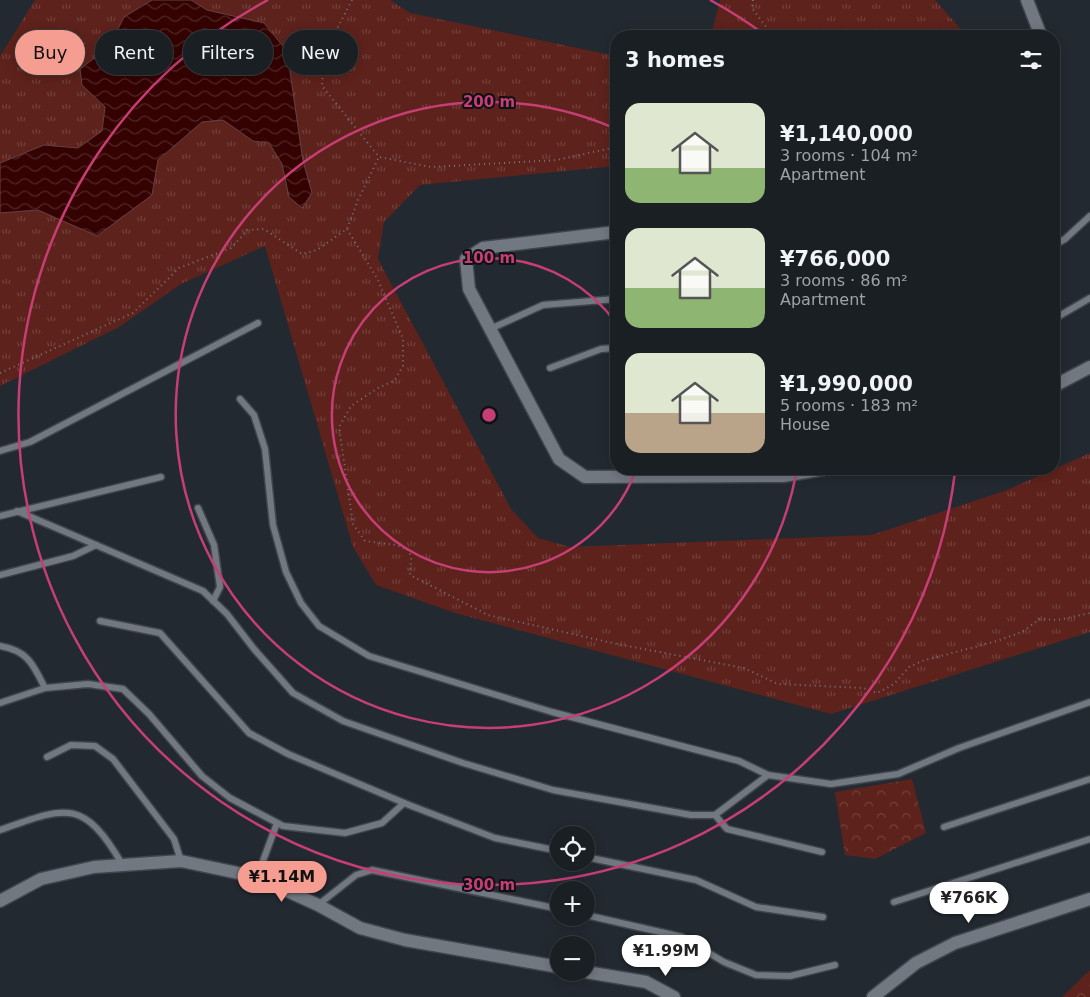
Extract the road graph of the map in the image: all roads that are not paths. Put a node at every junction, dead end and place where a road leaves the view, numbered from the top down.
1 (1027, 0) edge
2 (1039, 30) edge
3 (1090, 216) edge
4 (610, 233) edge
5 (1060, 242) edge
6 (1090, 298) edge
7 (610, 299) edge
8 (1060, 316) edge
9 (258, 324) dead end
10 (490, 329) junction
11 (610, 348) edge
12 (1090, 367) edge
13 (550, 368) dead end
14 (1060, 383) edge
15 (240, 399) dead end
16 (0, 451) edge
17 (684, 475) edge
18 (161, 477) dead end
19 (198, 508) dead end
20 (17, 511) junction
21 (0, 516) edge
22 (96, 545) junction
23 (0, 575) edge
24 (213, 601) junction
25 (100, 621) dead end
26 (0, 646) edge
27 (45, 688) junction
28 (1090, 702) edge
29 (0, 703) edge
30 (47, 757) dead end
31 (768, 775) junction
32 (1090, 779) edge
33 (404, 803) junction
34 (715, 815) junction
35 (277, 823) junction
36 (944, 827) dead end
37 (0, 830) edge
38 (1090, 839) edge
39 (550, 849) edge
40 (822, 852) dead end
41 (595, 859) edge
42 (181, 860) junction
43 (122, 864) junction
44 (257, 877) junction
45 (1090, 899) edge
46 (0, 901) edge
47 (894, 902) dead end
48 (318, 905) junction
49 (550, 907) edge
50 (595, 917) edge
51 (823, 917) dead end
52 (550, 965) edge
53 (835, 965) dead end
54 (595, 974) edge
55 (674, 997) edge
56 (873, 997) edge

1 - 2 street
3 - 5 lane
4 - 10 street
6 - 8 lane
7 - 10 lane
9 - 16 lane
10 - 17 street
11 - 13 lane
12 - 14 street
15 - 31 lane
18 - 20 lane
19 - 24 lane
20 - 21 lane
20 - 22 lane
22 - 23 lane
22 - 24 lane
24 - 34 lane
25 - 33 lane
26 - 27 lane
27 - 29 lane
27 - 35 lane
28 - 31 lane
30 - 42 lane
31 - 34 lane
32 - 36 lane
33 - 35 lane
33 - 39 lane
34 - 40 lane
35 - 44 lane
37 - 43 lane
38 - 47 lane
41 - 51 lane
42 - 43 street
42 - 44 street
43 - 46 street
44 - 48 street
45 - 56 street
48 - 49 lane
48 - 52 street
50 - 53 lane
54 - 55 street

